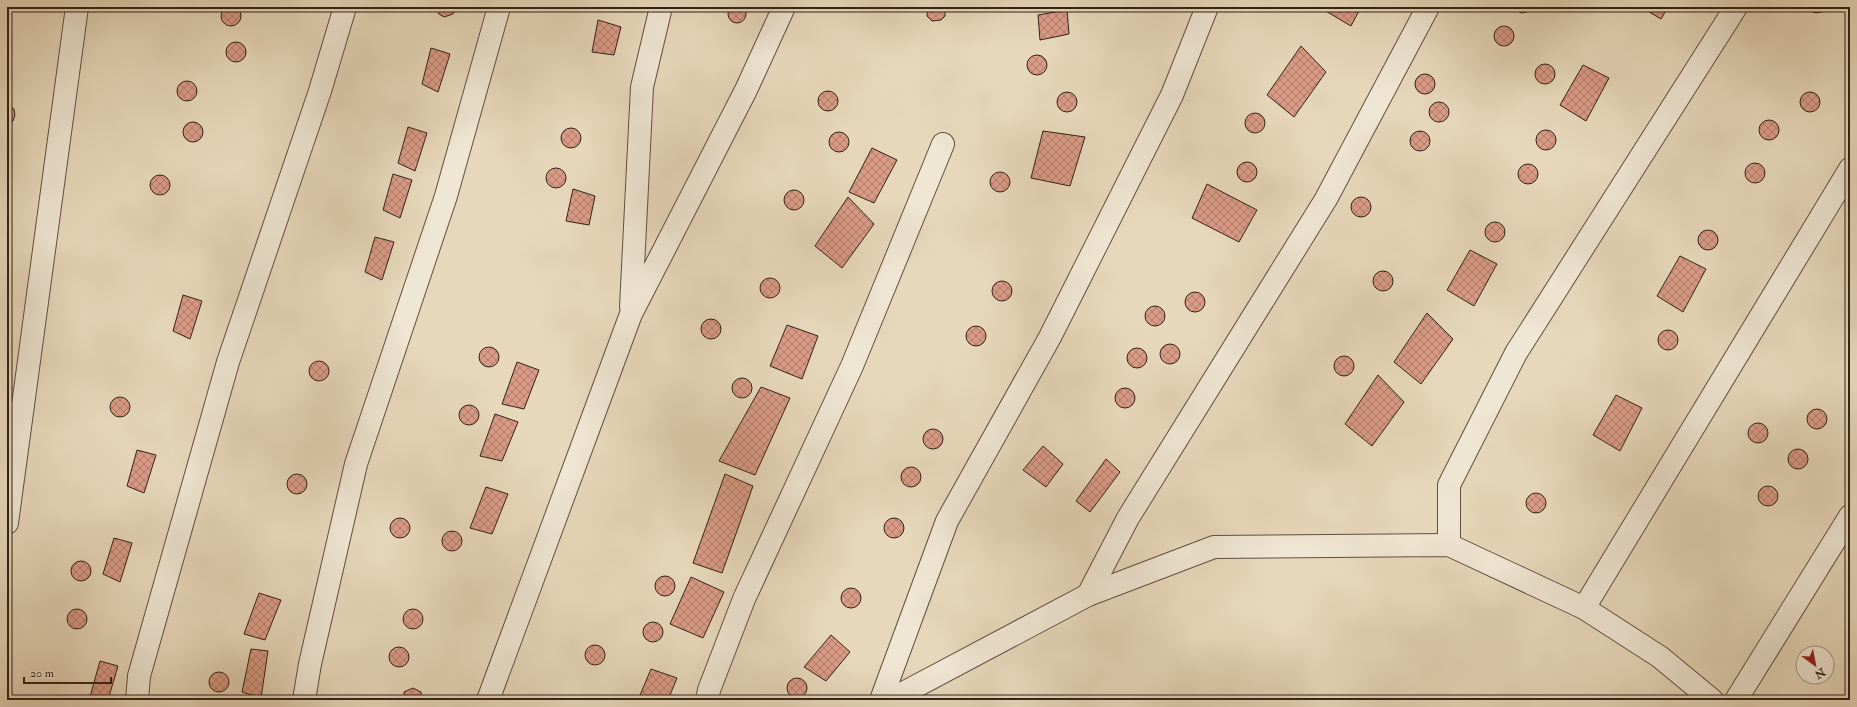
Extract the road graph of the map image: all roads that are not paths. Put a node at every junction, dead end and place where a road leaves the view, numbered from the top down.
1 (77, 7) edge
2 (345, 7) edge
3 (499, 7) edge
4 (661, 7) edge
5 (784, 7) edge
6 (1207, 7) edge
7 (1428, 7) edge
8 (1736, 7) edge
9 (943, 144) dead end
10 (1850, 169) edge
11 (630, 314) junction
12 (1850, 516) edge
13 (7, 523) edge
14 (1449, 545) junction
15 (1088, 595) junction
16 (1584, 608) junction
17 (137, 700) edge
18 (304, 700) edge
19 (488, 700) edge
20 (707, 700) edge
21 (881, 700) edge
22 (890, 700) edge
23 (1712, 700) edge
24 (1736, 700) edge

1 - 13 street
2 - 17 street
3 - 18 street
4 - 11 street
5 - 11 street
6 - 21 street
7 - 15 street
8 - 14 street
9 - 20 street
10 - 16 street
11 - 19 street
12 - 24 street
14 - 15 street
14 - 16 street
15 - 22 street
16 - 23 street

